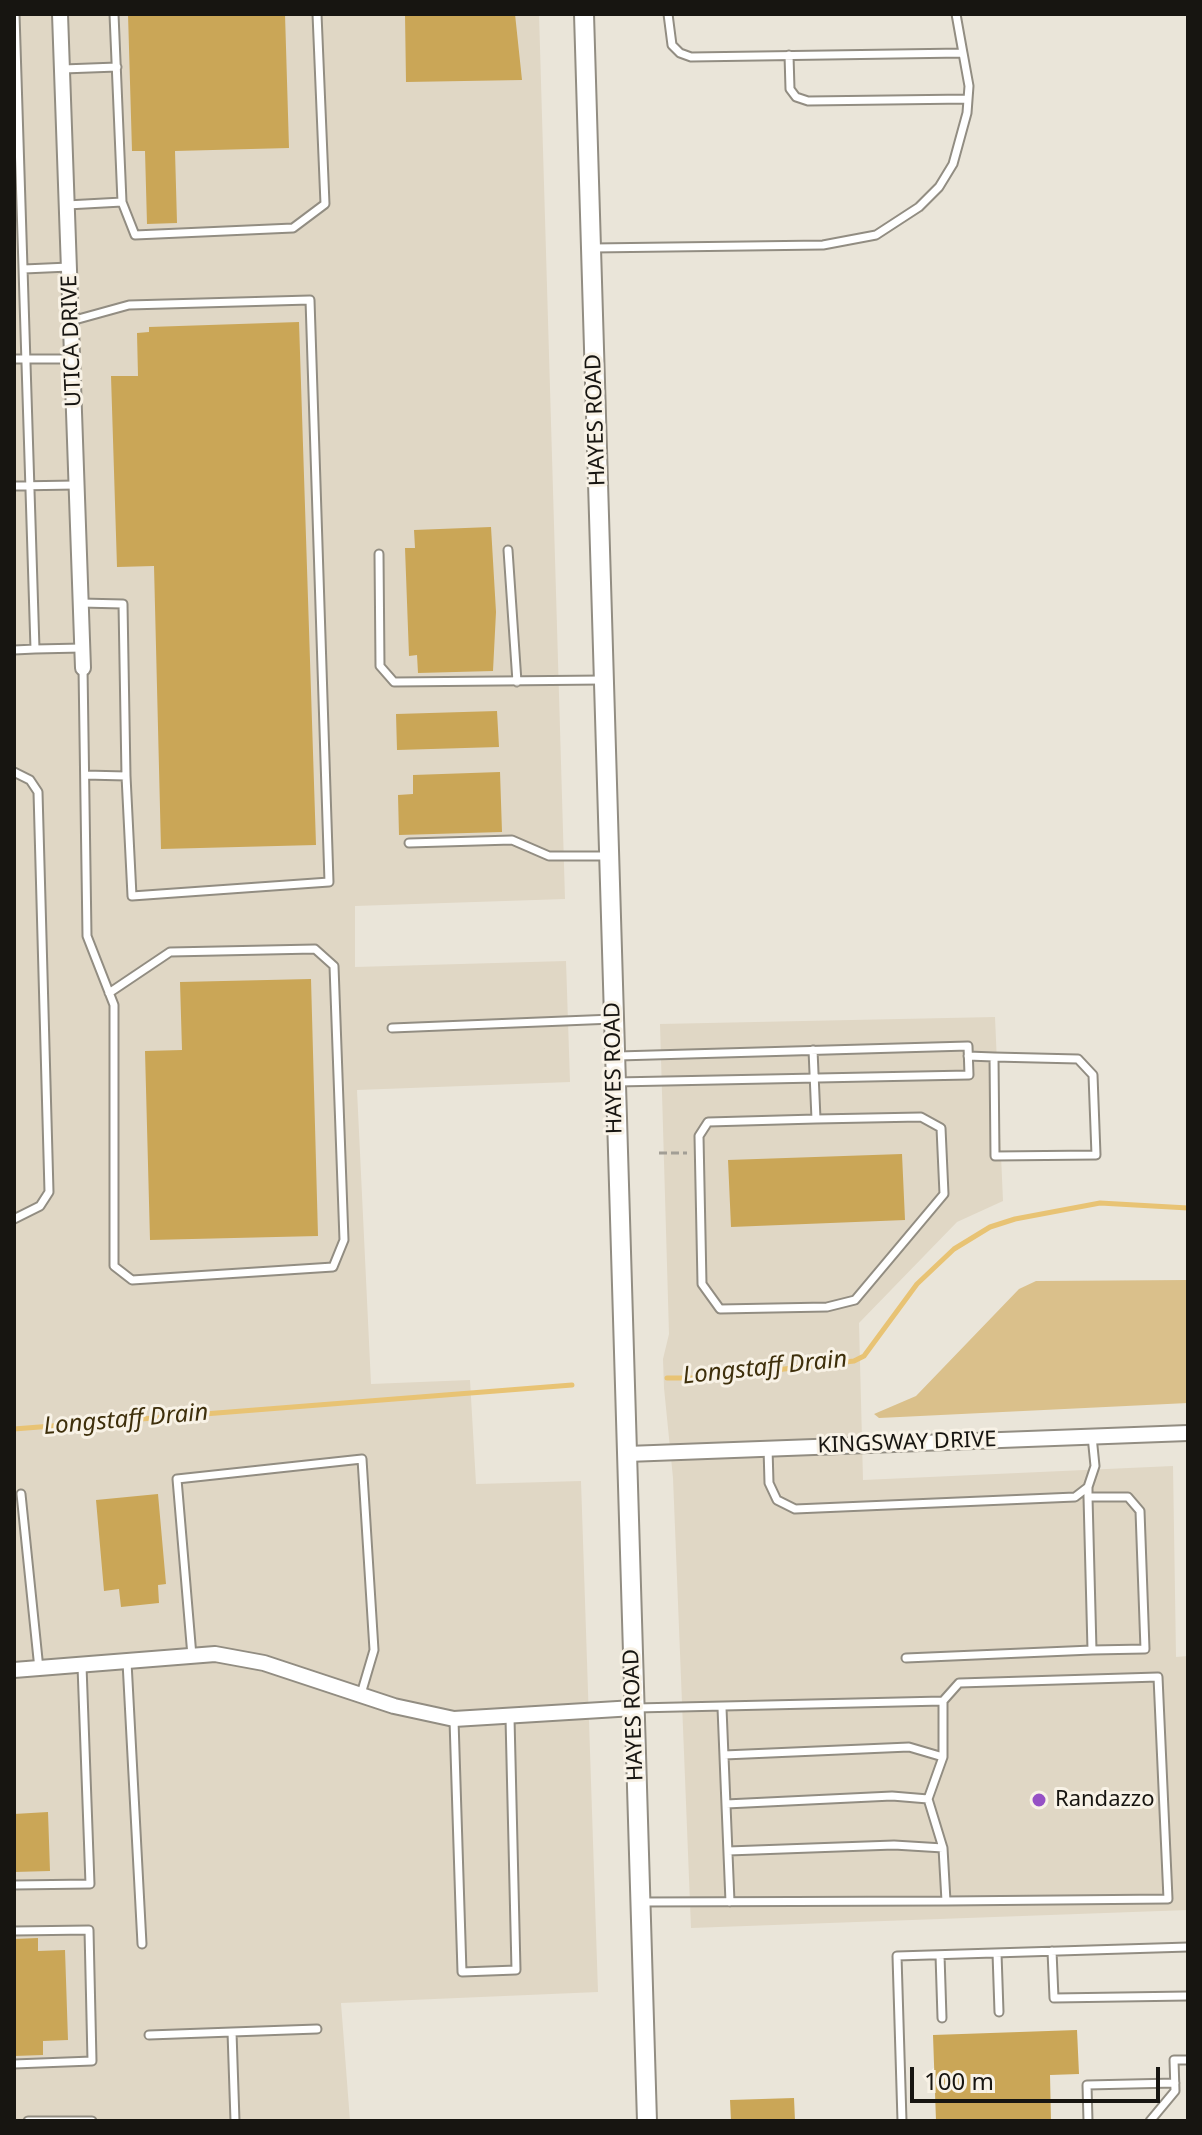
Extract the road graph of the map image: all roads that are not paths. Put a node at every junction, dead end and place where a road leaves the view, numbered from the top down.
1 (15, 14) edge
2 (60, 14) edge
3 (114, 14) edge
4 (317, 14) edge
5 (584, 14) edge
6 (668, 14) edge
7 (956, 14) edge
8 (963, 53) junction
9 (789, 55) junction
10 (117, 67) junction
11 (62, 69) junction
12 (968, 99) junction
13 (122, 202) junction
14 (67, 205) junction
15 (591, 248) junction
16 (69, 267) junction
17 (24, 269) junction
18 (25, 312) junction
19 (14, 313) edge
20 (71, 321) junction
21 (14, 359) edge
22 (27, 359) junction
23 (72, 359) junction
24 (77, 485) junction
25 (14, 486) edge
26 (31, 486) junction
27 (508, 550) dead end
28 (379, 554) dead end
29 (81, 603) junction
30 (82, 648) junction
31 (35, 649) junction
32 (14, 650) edge
33 (83, 668) joint
34 (604, 680) junction
35 (517, 682) junction
36 (14, 772) edge
37 (85, 775) junction
38 (126, 776) junction
39 (409, 843) dead end
40 (607, 856) junction
41 (109, 993) junction
42 (613, 1019) junction
43 (392, 1028) dead end
44 (813, 1050) junction
45 (614, 1056) junction
46 (968, 1056) junction
47 (994, 1057) junction
48 (814, 1078) junction
49 (614, 1082) junction
50 (816, 1119) junction
51 (14, 1219) edge
52 (1188, 1433) edge
53 (1092, 1436) junction
54 (768, 1448) junction
55 (627, 1454) junction
56 (1088, 1487) junction
57 (21, 1494) dead end
58 (1088, 1497) junction
59 (1092, 1650) junction
60 (186, 1657) junction
61 (906, 1658) dead end
62 (127, 1662) junction
63 (82, 1666) junction
64 (39, 1669) junction
65 (14, 1670) edge
66 (361, 1694) junction
67 (943, 1701) junction
68 (634, 1708) junction
69 (722, 1708) junction
70 (510, 1718) junction
71 (454, 1719) junction
72 (724, 1755) junction
73 (943, 1757) junction
74 (928, 1799) junction
75 (726, 1804) junction
76 (943, 1848) junction
77 (728, 1851) junction
78 (14, 1885) edge
79 (946, 1901) junction
80 (640, 1902) junction
81 (730, 1902) junction
82 (14, 1931) edge
83 (142, 1944) dead end
84 (1188, 1947) edge
85 (1052, 1951) junction
86 (997, 1953) junction
87 (940, 1955) junction
88 (1188, 1996) edge
89 (999, 2012) dead end
90 (942, 2018) dead end
91 (317, 2029) dead end
92 (232, 2032) junction
93 (149, 2035) dead end
94 (1188, 2060) edge
95 (14, 2064) edge
96 (1175, 2083) junction
97 (28, 2121) edge
98 (92, 2121) edge
99 (235, 2121) edge
100 (647, 2121) edge
101 (902, 2121) edge
102 (1088, 2121) edge
103 (1150, 2121) edge

1 - 17 lane
2 - 11 street, UTICA DRIVE
3 - 10 lane
4 - 13 lane
5 - 15 main road, HAYES ROAD
6 - 9 lane
7 - 8 lane
8 - 9 lane
8 - 12 lane
9 - 12 lane
10 - 11 lane
10 - 13 lane
11 - 14 street, UTICA DRIVE
12 - 15 lane
13 - 14 lane
14 - 16 street, UTICA DRIVE
15 - 34 main road, HAYES ROAD
16 - 17 lane
16 - 20 street, UTICA DRIVE
17 - 18 lane
18 - 19 lane
18 - 22 lane
20 - 23 street, UTICA DRIVE
20 - 38 lane
21 - 22 lane
22 - 23 lane
22 - 26 lane
23 - 24 street, UTICA DRIVE
24 - 26 lane
24 - 29 street, UTICA DRIVE
25 - 26 lane
26 - 31 lane
27 - 35 lane
28 - 35 lane
29 - 30 street, UTICA DRIVE
29 - 38 lane
30 - 31 lane
30 - 33 street, UTICA DRIVE
31 - 32 lane
33 - 37 lane
34 - 35 lane
34 - 40 main road, HAYES ROAD
36 - 51 lane
37 - 38 lane
37 - 41 lane
39 - 40 lane
40 - 42 main road, HAYES ROAD
41 - 41 lane
42 - 43 lane
42 - 45 main road, HAYES ROAD
44 - 45 lane
44 - 46 lane
44 - 48 lane
45 - 49 main road, HAYES ROAD
46 - 47 lane
46 - 48 lane
47 - 47 lane
48 - 49 lane
48 - 50 lane
49 - 55 main road, HAYES ROAD
50 - 50 lane
52 - 53 street, KINGSWAY DRIVE
53 - 54 street, KINGSWAY DRIVE
53 - 56 lane
54 - 55 street, KINGSWAY DRIVE
54 - 56 lane
55 - 68 main road, HAYES ROAD
56 - 58 lane
57 - 64 lane
58 - 59 lane
58 - 59 lane
59 - 61 lane
60 - 62 street
60 - 66 street
60 - 66 lane
62 - 63 street
62 - 83 lane
63 - 64 street
63 - 78 lane
64 - 65 street
66 - 71 street
67 - 69 lane
67 - 73 lane
67 - 79 lane
68 - 69 lane
68 - 70 street
68 - 80 main road, HAYES ROAD
69 - 72 lane
70 - 71 street
70 - 71 lane
72 - 73 lane
72 - 75 lane
73 - 74 lane
74 - 75 lane
74 - 76 lane
75 - 77 lane
76 - 77 lane
76 - 79 lane
77 - 81 lane
79 - 81 lane
80 - 81 lane
80 - 100 main road, HAYES ROAD
82 - 95 lane
84 - 85 lane
85 - 86 lane
85 - 88 lane
86 - 87 lane
86 - 89 lane
87 - 90 lane
87 - 101 lane
91 - 92 lane
92 - 93 lane
92 - 99 lane
94 - 96 lane
96 - 102 lane
96 - 103 lane
97 - 98 lane

